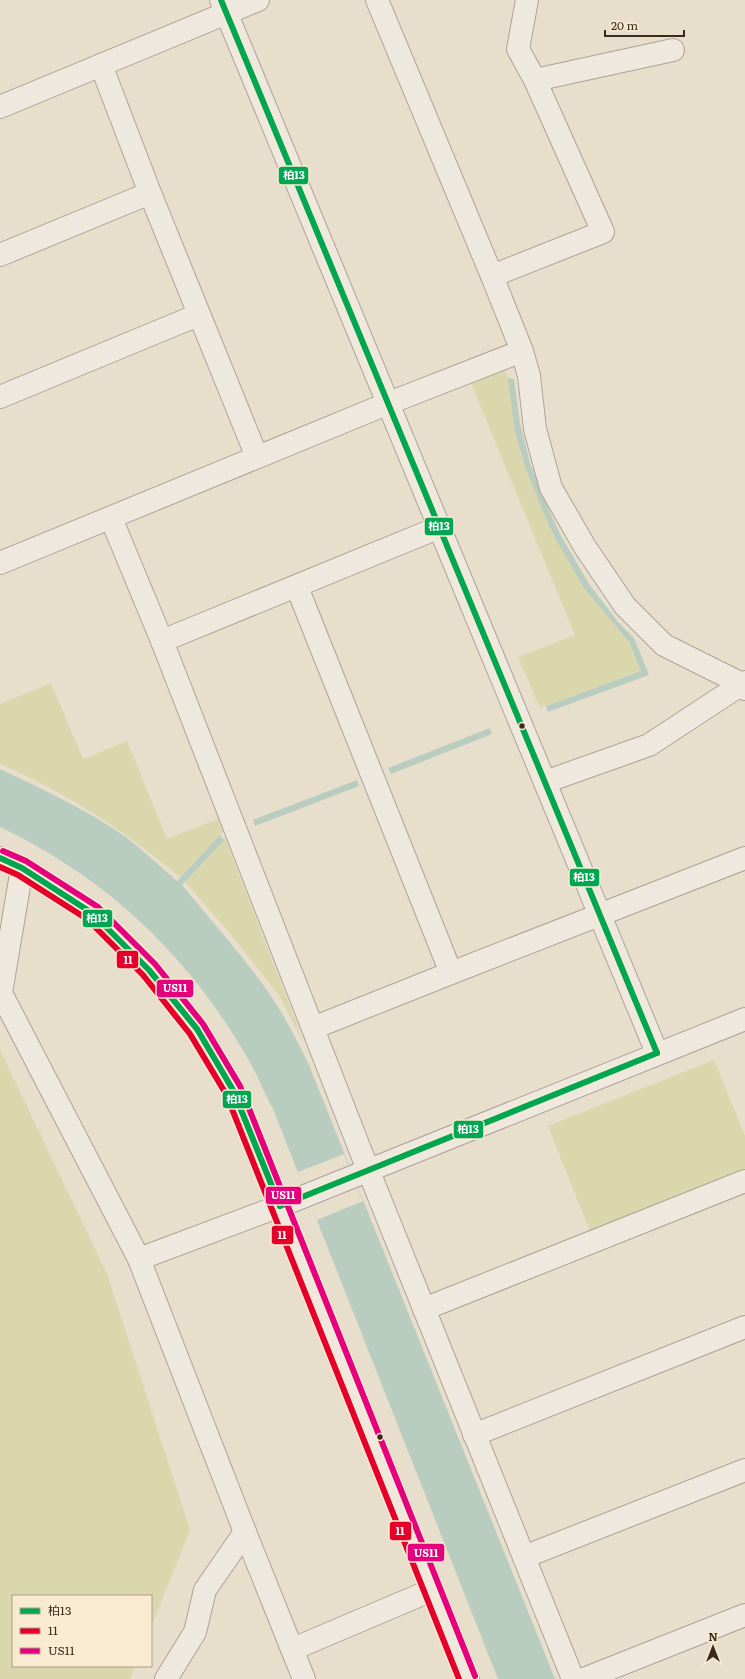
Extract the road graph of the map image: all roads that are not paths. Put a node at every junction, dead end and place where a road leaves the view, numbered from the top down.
1 (258, 0) edge
2 (377, 0) edge
3 (528, 0) edge
4 (223, 6) edge
5 (672, 50) dead end
6 (101, 65) junction
7 (535, 80) junction
8 (0, 107) edge
9 (150, 193) junction
10 (0, 255) edge
11 (492, 276) junction
12 (198, 315) junction
13 (522, 351) junction
14 (0, 397) edge
15 (389, 403) junction
16 (256, 457) junction
17 (111, 518) junction
18 (440, 527) junction
19 (0, 563) edge
20 (297, 587) junction
21 (162, 641) junction
22 (744, 685) edge
23 (545, 782) junction
24 (0, 858) edge
25 (745, 858) edge
26 (22, 868) junction
27 (599, 915) junction
28 (451, 973) junction
29 (745, 1019) edge
30 (313, 1028) junction
31 (657, 1053) junction
32 (361, 1173) junction
33 (745, 1181) edge
34 (280, 1206) junction
35 (139, 1259) junction
36 (424, 1309) junction
37 (745, 1327) edge
38 (474, 1435) junction
39 (745, 1470) edge
40 (245, 1532) junction
41 (524, 1557) junction
42 (432, 1590) junction
43 (745, 1615) edge
44 (293, 1649) junction
45 (166, 1679) edge
46 (304, 1679) edge
47 (468, 1679) edge
48 (573, 1679) edge
49 (584, 1679) edge

1 - 4 street
2 - 11 street
3 - 7 street
4 - 6 street
4 - 15 street
5 - 7 street
6 - 8 street
6 - 9 street
7 - 11 street
9 - 10 street
9 - 12 street
11 - 13 street
12 - 14 street
12 - 16 street
13 - 15 street
13 - 22 street
15 - 16 street
15 - 18 street
16 - 17 street
17 - 19 street
17 - 21 street
18 - 20 street
18 - 23 street
20 - 21 street
20 - 28 street
21 - 30 street
22 - 23 street
23 - 27 street
24 - 26 street
25 - 27 street
26 - 34 street
26 - 35 street
27 - 28 street
27 - 31 street
28 - 30 street
29 - 31 street
30 - 32 street
31 - 32 street
32 - 34 street
32 - 36 street
33 - 36 street
34 - 35 street
34 - 42 street
35 - 40 street
36 - 38 street
37 - 38 street
38 - 41 street
39 - 41 street
40 - 44 street
40 - 45 street
41 - 48 street
42 - 44 street
42 - 47 street
43 - 49 street
44 - 46 street

